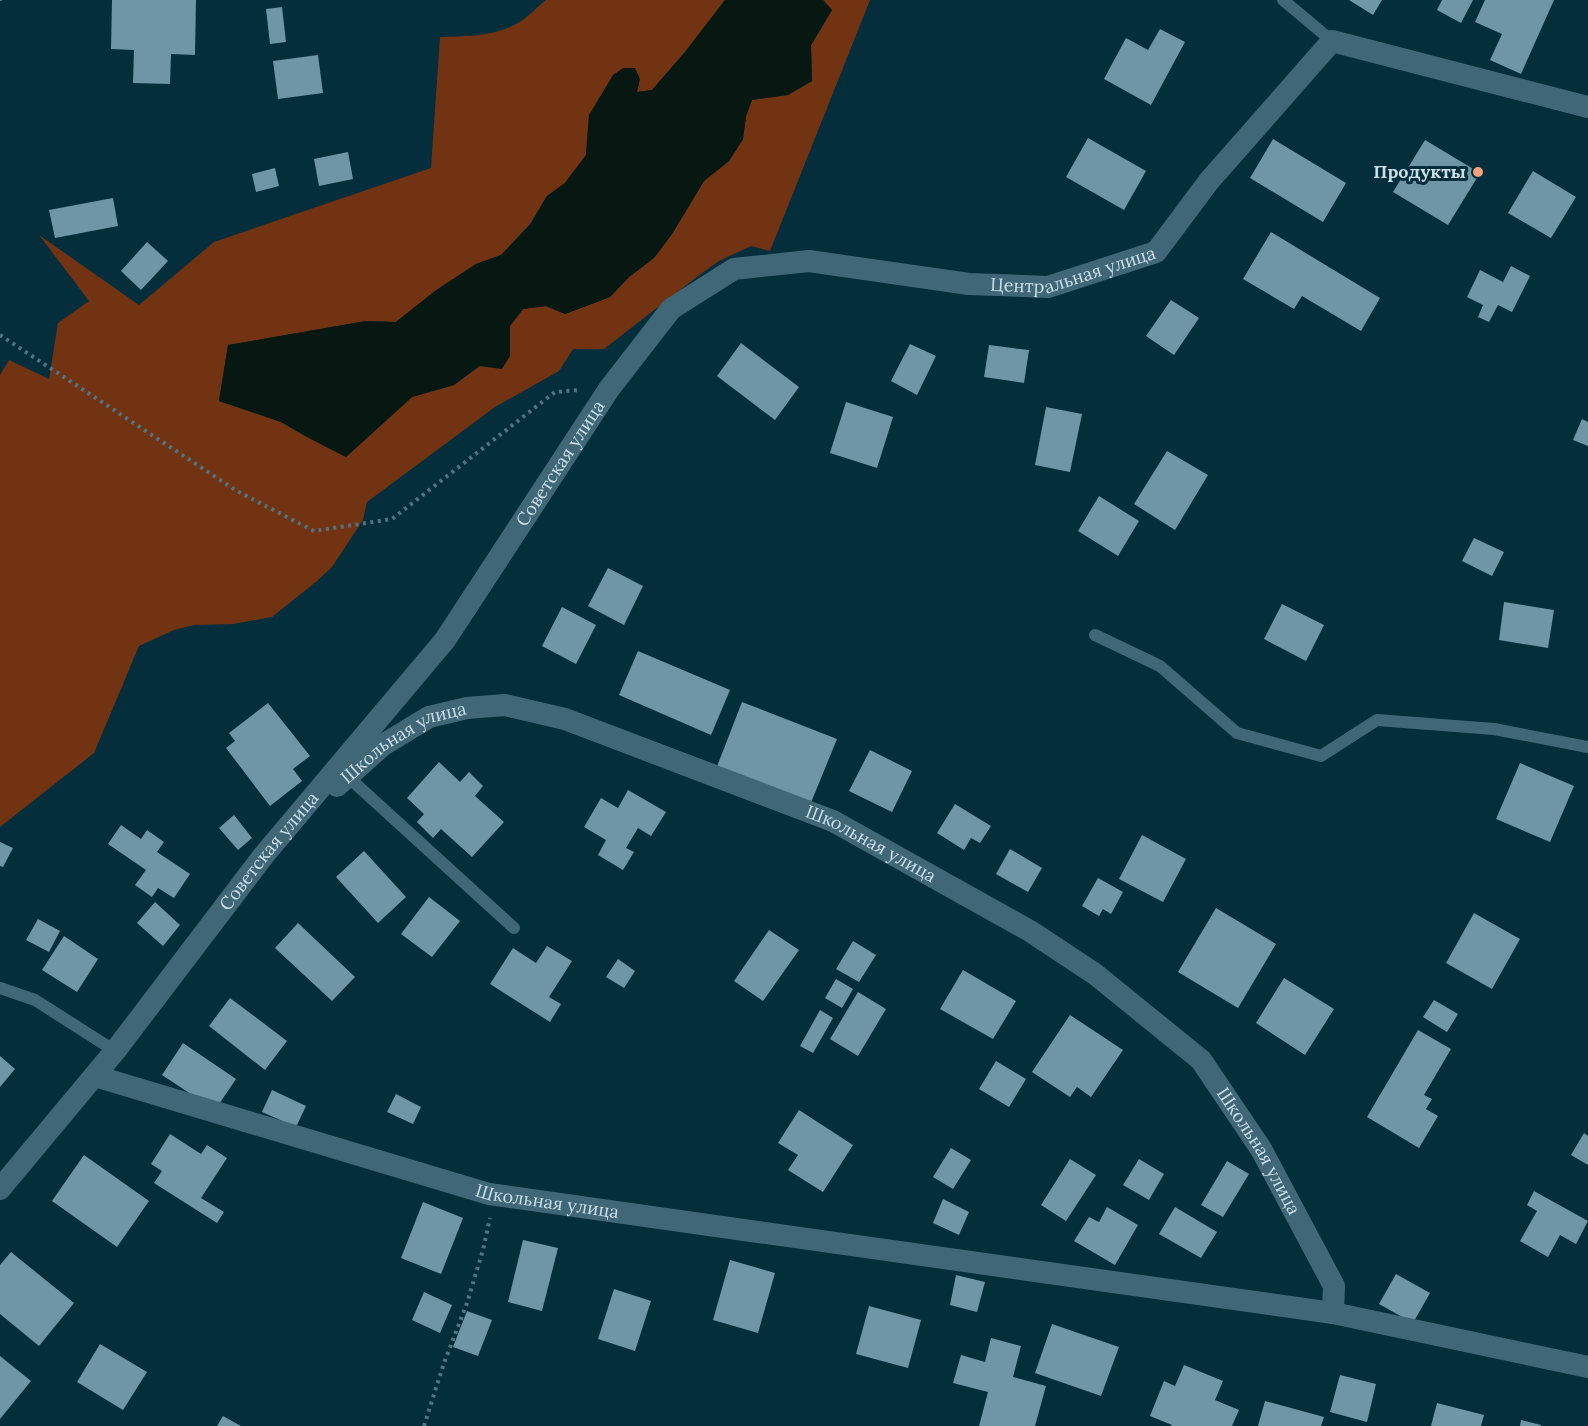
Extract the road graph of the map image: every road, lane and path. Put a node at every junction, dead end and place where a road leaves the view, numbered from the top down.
1 (1283, 0) edge
2 (1332, 42) junction
3 (1588, 107) edge
4 (0, 335) edge
5 (609, 388) junction
6 (1095, 635) dead end
7 (1588, 747) edge
8 (348, 776) junction
9 (264, 855) junction
10 (514, 928) dead end
11 (0, 988) edge
12 (115, 1051) junction
13 (95, 1076) junction
14 (0, 1189) edge
15 (496, 1195) junction
16 (1333, 1313) junction
17 (1588, 1367) edge
18 (424, 1426) edge

1 - 2 lane
2 - 3 street
2 - 5 street, Центральная улица
4 - 5 path
5 - 9 street, Советская улица
6 - 7 lane
8 - 9 street, Школьная улица
8 - 10 lane
8 - 16 street, Школьная улица
9 - 12 street, Советская улица
11 - 12 lane
12 - 13 street, Советская улица
13 - 14 street, Советская улица
13 - 15 street, Школьная улица
15 - 16 street, Школьная улица
15 - 18 path
16 - 17 street, Школьная улица

